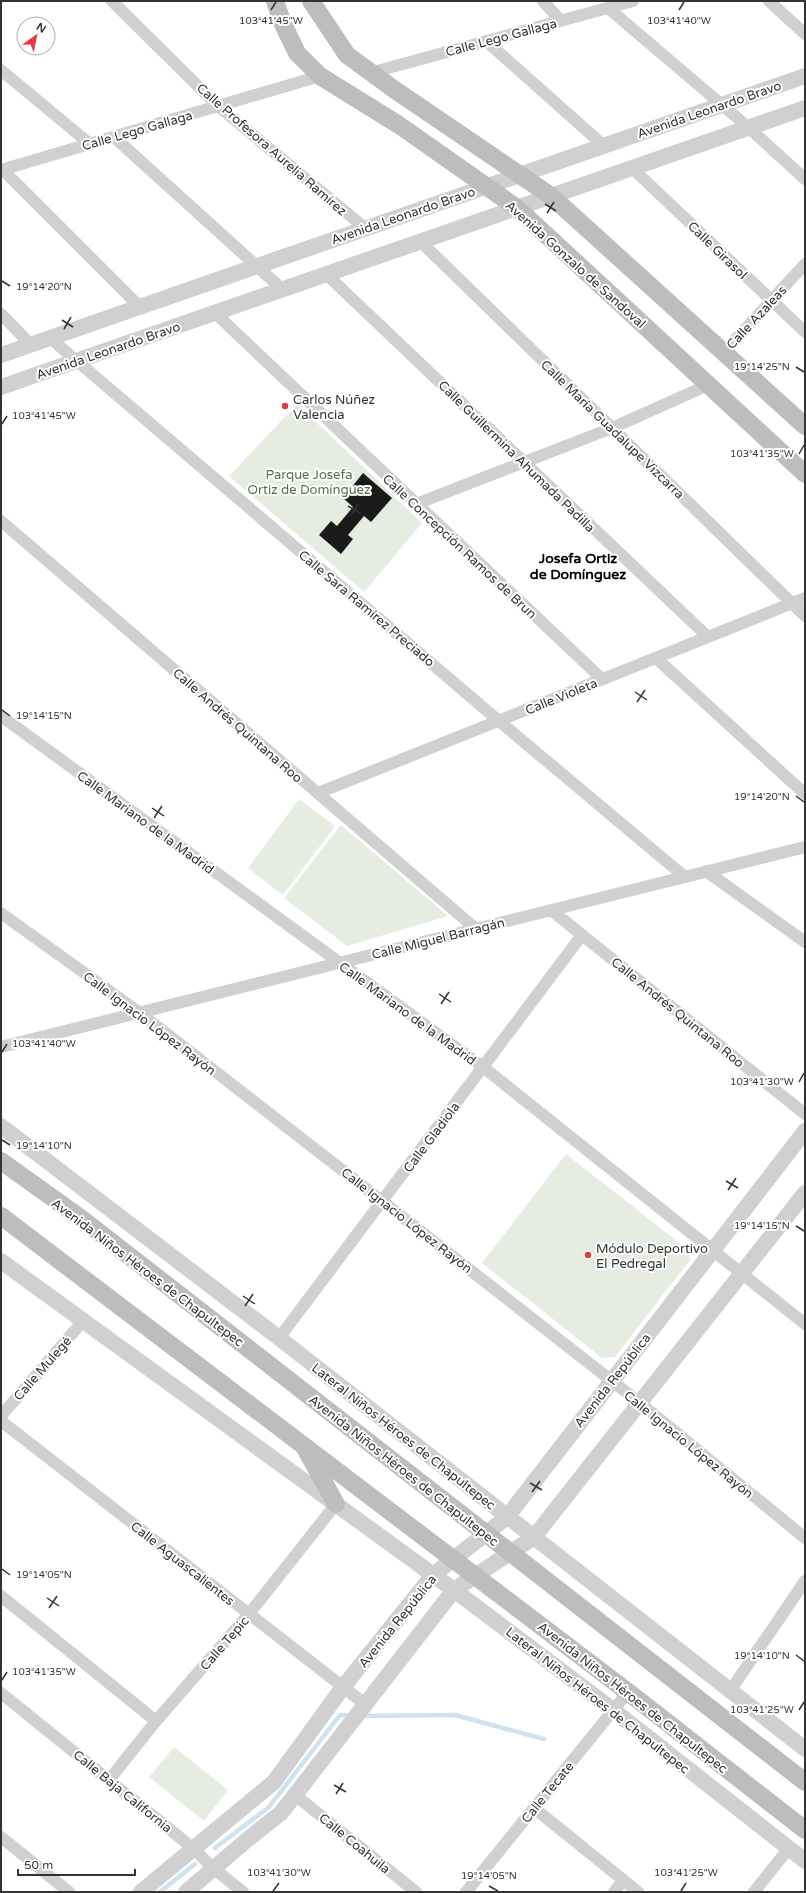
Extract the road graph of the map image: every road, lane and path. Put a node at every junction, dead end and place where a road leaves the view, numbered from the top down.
1 (112, 1) edge
2 (275, 1) edge
3 (311, 1) edge
4 (543, 1) edge
5 (633, 1) edge
6 (769, 1) edge
7 (608, 8) junction
8 (561, 21) junction
9 (805, 34) edge
10 (486, 41) junction
11 (1, 70) edge
12 (370, 73) junction
13 (320, 76) junction
14 (805, 76) edge
15 (721, 104) junction
16 (218, 106) junction
17 (805, 108) edge
18 (748, 127) junction
19 (114, 137) junction
20 (90, 144) junction
21 (603, 145) junction
22 (632, 168) junction
23 (2, 170) edge
24 (520, 175) junction
25 (805, 179) edge
26 (485, 187) junction
27 (551, 196) junction
28 (517, 208) junction
29 (365, 228) junction
30 (420, 241) junction
31 (805, 264) edge
32 (257, 266) junction
33 (326, 274) junction
34 (282, 289) junction
35 (772, 301) junction
36 (140, 307) junction
37 (215, 313) junction
38 (1, 314) edge
39 (805, 332) edge
40 (50, 338) junction
41 (31, 345) junction
42 (724, 352) junction
43 (1, 355) edge
44 (77, 361) junction
45 (708, 385) junction
46 (1, 387) edge
47 (805, 426) edge
48 (612, 428) junction
49 (522, 462) junction
50 (805, 474) edge
51 (416, 504) junction
52 (1, 521) edge
53 (805, 598) edge
54 (792, 603) junction
55 (805, 616) edge
56 (708, 637) junction
57 (656, 658) junction
58 (602, 679) junction
59 (1, 716) edge
60 (499, 721) junction
61 (318, 793) junction
62 (805, 794) edge
63 (805, 847) edge
64 (706, 871) junction
65 (685, 876) junction
66 (551, 910) junction
67 (1, 913) edge
68 (476, 929) junction
69 (582, 935) junction
70 (805, 942) edge
71 (340, 963) junction
72 (140, 1013) junction
73 (1, 1047) edge
74 (483, 1067) junction
75 (805, 1114) edge
76 (1, 1126) edge
77 (805, 1131) edge
78 (1, 1161) edge
79 (805, 1193) edge
80 (382, 1201) junction
81 (1, 1216) edge
82 (713, 1250) junction
83 (1, 1261) edge
84 (742, 1274) junction
85 (83, 1321) junction
86 (805, 1324) edge
87 (279, 1338) junction
88 (612, 1381) junction
89 (640, 1403) junction
90 (1, 1416) edge
91 (1, 1421) edge
92 (303, 1444) junction
93 (336, 1504) junction
94 (507, 1517) junction
95 (486, 1533) junction
96 (534, 1537) junction
97 (805, 1538) edge
98 (511, 1553) junction
99 (453, 1559) junction
100 (433, 1575) junction
101 (476, 1576) junction
102 (805, 1581) edge
103 (454, 1590) junction
104 (1, 1596) edge
105 (249, 1614) junction
106 (343, 1687) junction
107 (730, 1691) junction
108 (628, 1692) junction
109 (1, 1693) edge
110 (365, 1704) junction
111 (613, 1710) junction
112 (156, 1721) junction
113 (805, 1749) edge
114 (109, 1780) junction
115 (805, 1782) edge
116 (295, 1795) junction
117 (534, 1808) junction
118 (805, 1830) edge
119 (1, 1837) edge
120 (789, 1848) junction
121 (194, 1849) junction
122 (805, 1861) edge
123 (213, 1868) junction
124 (624, 1880) junction
125 (69, 1892) edge
126 (141, 1892) edge
127 (186, 1892) edge
128 (243, 1892) edge
129 (416, 1892) edge
130 (466, 1892) edge
131 (614, 1892) edge
132 (638, 1892) edge
133 (754, 1892) edge

1 - 16 street, Calle Profesora Aurelia Ramírez
2 - 13 main road, Avenida Gonzalo de Sandoval
3 - 12 main road
4 - 8 street
5 - 7 street, Calle Lego Gallaga
6 - 9 street
7 - 8 street, Calle Lego Gallaga
7 - 15 street
8 - 10 street, Calle Lego Gallaga
10 - 12 street, Calle Lego Gallaga
10 - 21 street
11 - 20 street
12 - 24 main road
13 - 16 street, Calle Lego Gallaga
13 - 26 main road, Avenida Gonzalo de Sandoval
14 - 15 street, Avenida Leonardo Bravo
15 - 18 street
15 - 21 street, Avenida Leonardo Bravo
16 - 19 street, Calle Lego Gallaga
16 - 29 street, Calle Profesora Aurelia Ramírez
17 - 18 street, Avenida Leonardo Bravo
18 - 22 street, Avenida Leonardo Bravo
18 - 25 street
19 - 20 street, Calle Lego Gallaga
19 - 32 street
20 - 23 street, Calle Lego Gallaga
21 - 24 street, Avenida Leonardo Bravo
22 - 27 street, Avenida Leonardo Bravo
22 - 35 street, Calle Girasol
23 - 36 street
24 - 26 street, Avenida Leonardo Bravo
24 - 27 main road
26 - 28 main road, Avenida Gonzalo de Sandoval
26 - 29 street, Avenida Leonardo Bravo
27 - 28 street, Avenida Leonardo Bravo
27 - 42 main road
28 - 30 street, Avenida Leonardo Bravo
28 - 45 main road, Avenida Gonzalo de Sandoval
29 - 32 street, Avenida Leonardo Bravo
30 - 33 street, Avenida Leonardo Bravo
30 - 48 street, Calle María Guadalupe Vizcarra
31 - 35 street, Calle Azaleas
32 - 34 street
32 - 36 street, Avenida Leonardo Bravo
33 - 34 street, Avenida Leonardo Bravo
33 - 49 street, Calle Guillermina Ahumada Padilla
34 - 37 street, Avenida Leonardo Bravo
35 - 39 street, Calle Girasol
35 - 42 street, Calle Azaleas
36 - 40 street, Avenida Leonardo Bravo
37 - 44 street, Avenida Leonardo Bravo
37 - 51 street, Calle Concepción Ramos de Brun
38 - 41 street
40 - 41 street, Avenida Leonardo Bravo
40 - 44 street, Calle Sara Ramírez Preciado
41 - 43 street, Avenida Leonardo Bravo
42 - 47 main road
44 - 46 street, Avenida Leonardo Bravo
44 - 60 street, Calle Sara Ramírez Preciado
45 - 48 street
45 - 50 main road, Avenida Gonzalo de Sandoval
48 - 49 street
48 - 54 street, Calle María Guadalupe Vizcarra
49 - 51 street
49 - 56 street, Calle Guillermina Ahumada Padilla
51 - 58 street, Calle Concepción Ramos de Brun
52 - 61 street, Calle Andrés Quintana Roo
53 - 54 street, Calle Violeta
54 - 55 street, Calle María Guadalupe Vizcarra
54 - 56 street, Calle Violeta
56 - 57 street, Calle Violeta
57 - 58 street, Calle Violeta
57 - 62 street
58 - 60 street, Calle Violeta
59 - 71 street, Calle Mariano de la Madrid
60 - 61 street, Calle Violeta
60 - 65 street, Calle Sara Ramírez Preciado
61 - 68 street, Calle Andrés Quintana Roo
63 - 64 street, Calle Miguel Barragán
64 - 65 street, Calle Miguel Barragán
64 - 70 street
65 - 66 street, Calle Miguel Barragán
66 - 68 street, Calle Miguel Barragán
66 - 69 street, Calle Andrés Quintana Roo
67 - 72 street, Calle Ignacio López Rayón
68 - 71 street, Calle Miguel Barragán
69 - 74 street, Calle Gladiola
69 - 75 street, Calle Andrés Quintana Roo
71 - 72 street, Calle Miguel Barragán
71 - 74 street, Calle Mariano de la Madrid
72 - 73 street, Calle Miguel Barragán
72 - 80 street, Calle Ignacio López Rayón
74 - 80 street, Calle Gladiola
74 - 82 street, Calle Mariano de la Madrid
76 - 87 street, Lateral Niños Héroes de Chapultepec
77 - 82 street, Avenida República
78 - 95 main road, Avenida Niños Héroes de Chapultepec
79 - 84 street, Avenida República
80 - 87 street, Calle Gladiola
80 - 88 street, Calle Ignacio López Rayón
81 - 92 main road, Avenida Niños Héroes de Chapultepec
82 - 84 street, Calle Mariano de la Madrid
82 - 88 street, Avenida República
83 - 85 street, Lateral Niños Héroes de Chapultepec
84 - 86 street, Calle Mariano de la Madrid
84 - 89 street, Avenida República
85 - 90 street, Calle Mulegé
85 - 93 street, Lateral Niños Héroes de Chapultepec
87 - 94 street, Lateral Niños Héroes de Chapultepec
88 - 89 street, Calle Ignacio López Rayón
88 - 94 street, Avenida República
89 - 96 street, Avenida República
89 - 97 street, Calle Ignacio López Rayón
91 - 105 street, Calle Aguascalientes
92 - 93 main road
92 - 99 main road, Avenida Niños Héroes de Chapultepec
93 - 100 street, Lateral Niños Héroes de Chapultepec
93 - 105 street, Calle Tepic
94 - 95 street, Avenida República
94 - 96 street, Lateral Niños Héroes de Chapultepec
95 - 98 main road, Avenida Niños Héroes de Chapultepec
95 - 99 street, Avenida República
96 - 98 street, Avenida República
96 - 107 street, Lateral Niños Héroes de Chapultepec
98 - 101 street, Avenida República
98 - 115 main road, Avenida Niños Héroes de Chapultepec
99 - 100 street, Avenida República
99 - 101 main road, Avenida Niños Héroes de Chapultepec
100 - 103 street, Lateral Niños Héroes de Chapultepec
100 - 106 street, Avenida República
101 - 103 street, Avenida República
101 - 108 main road, Avenida Niños Héroes de Chapultepec
102 - 107 street
103 - 110 street, Avenida República
103 - 111 street, Lateral Niños Héroes de Chapultepec
104 - 112 street
105 - 106 street, Calle Aguascalientes
105 - 112 street, Calle Tepic
106 - 110 street, Calle Aguascalientes
106 - 121 street, Avenida República
107 - 113 street, Lateral Niños Héroes de Chapultepec
108 - 111 street, Calle Tecate
108 - 118 main road, Avenida Niños Héroes de Chapultepec
109 - 114 street, Calle Baja California
110 - 116 street, Avenida República
111 - 117 street, Calle Tecate
111 - 120 street, Lateral Niños Héroes de Chapultepec
112 - 114 street, Calle Tepic
114 - 121 street, Calle Baja California
116 - 123 street, Avenida República
116 - 129 street, Calle Coahuila
117 - 124 street
117 - 130 street, Calle Tecate
119 - 125 street
120 - 122 street, Lateral Niños Héroes de Chapultepec
120 - 133 street
121 - 123 street, Calle Baja California
121 - 126 street, Avenida República
123 - 127 street, Avenida República
123 - 128 street, Calle Baja California
124 - 131 street
124 - 132 street

